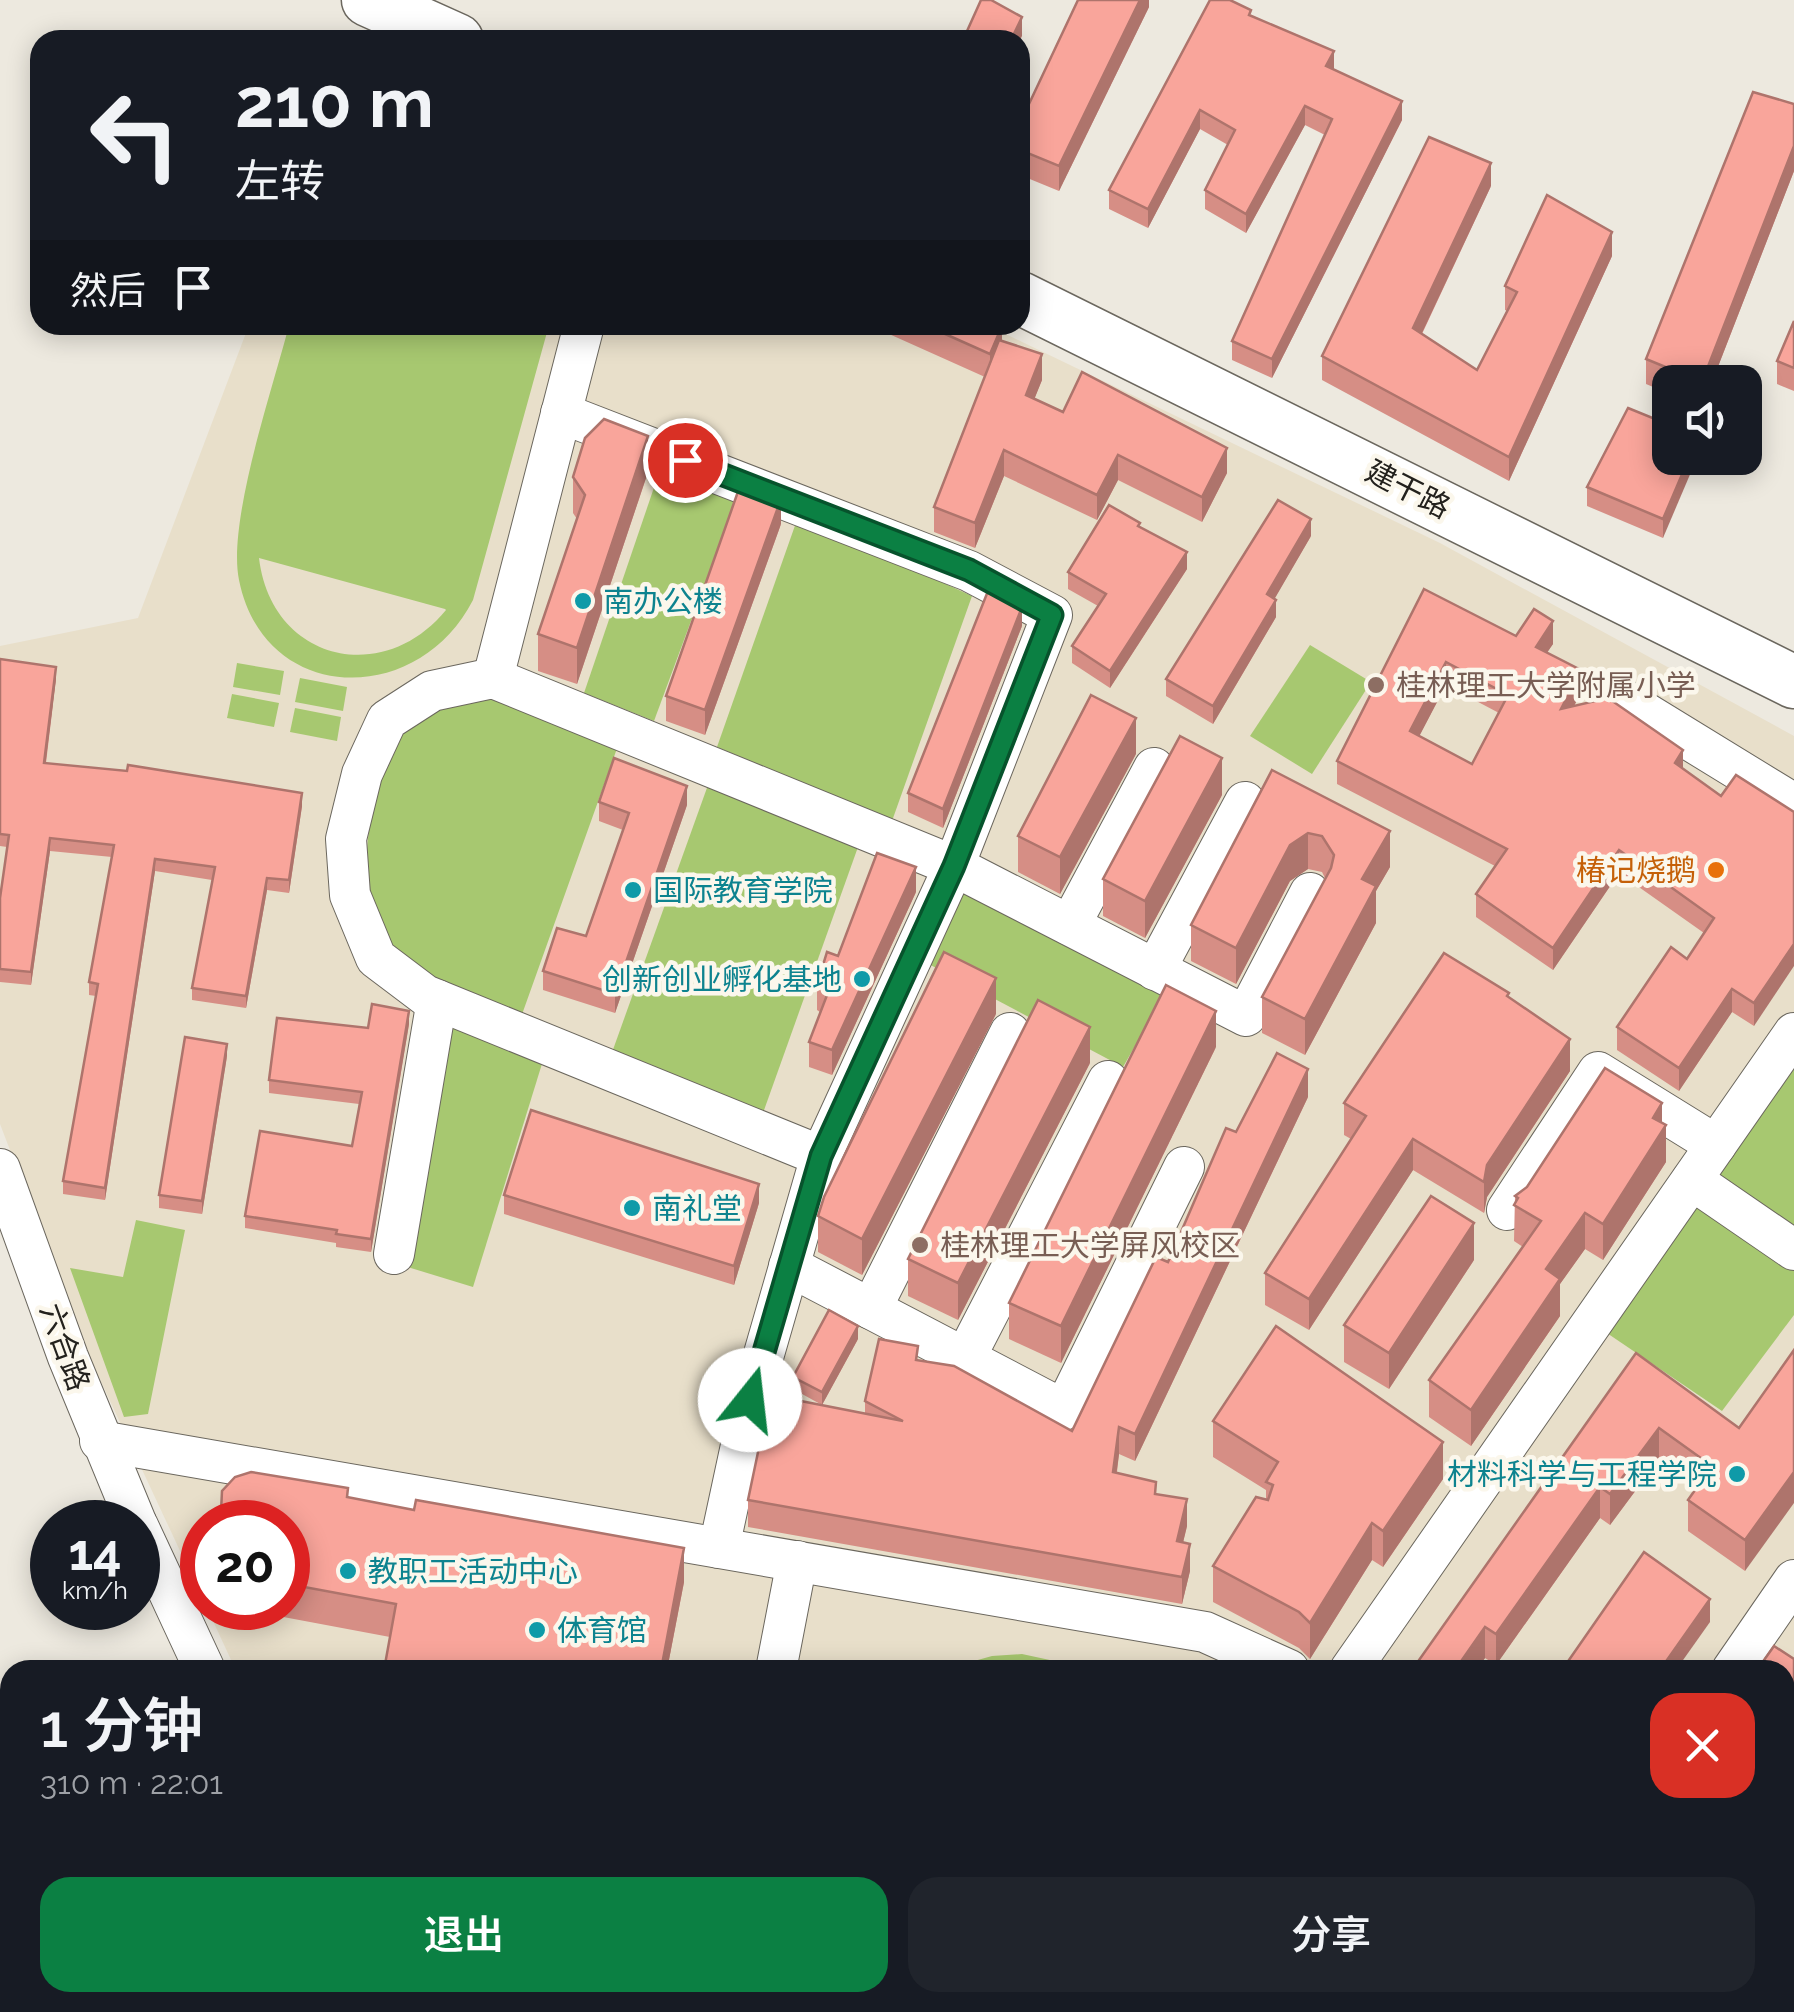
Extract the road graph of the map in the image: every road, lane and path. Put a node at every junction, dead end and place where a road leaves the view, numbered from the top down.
1 (368, 0) edge
2 (436, 30) edge
3 (1030, 303) edge
4 (581, 335) edge
5 (561, 412) junction
6 (493, 678) junction
7 (1794, 682) edge
8 (1613, 693) dead end
9 (1154, 768) dead end
10 (1245, 802) dead end
11 (1794, 804) edge
12 (954, 866) junction
13 (1310, 893) dead end
14 (1070, 926) junction
15 (1156, 970) junction
16 (437, 1000) junction
17 (1010, 1033) dead end
18 (1794, 1033) edge
19 (1108, 1081) dead end
20 (1716, 1145) junction
21 (821, 1156) junction
22 (1184, 1166) dead end
23 (0, 1169) edge
24 (1692, 1180) junction
25 (1507, 1210) dead end
26 (1794, 1250) edge
27 (394, 1254) dead end
28 (789, 1266) junction
29 (871, 1309) junction
30 (965, 1358) junction
31 (100, 1441) junction
32 (126, 1500) edge
33 (720, 1548) junction
34 (797, 1561) junction
35 (160, 1573) edge
36 (1788, 1603) edge
37 (200, 1660) edge
38 (778, 1660) edge
39 (1267, 1660) edge
40 (1357, 1660) edge
41 (1740, 1660) edge
42 (1361, 2012) edge
43 (1376, 2012) edge

1 - 2 main road
3 - 7 main road, 建干路
4 - 5 street
5 - 6 street
5 - 12 street
6 - 12 street
6 - 16 street
8 - 11 street
9 - 14 street
10 - 15 street
12 - 14 street
12 - 21 street
13 - 15 street
14 - 15 street
16 - 21 street
16 - 27 street
17 - 29 street
18 - 20 street
19 - 30 street
20 - 24 street
20 - 25 street
21 - 28 street
22 - 30 street
23 - 31 street, 六合路
24 - 26 street
24 - 40 street
28 - 29 street
28 - 33 street
29 - 30 street
31 - 32 street, 六合路
31 - 33 street
33 - 34 street
34 - 38 street
34 - 39 street
35 - 37 street, 六合路
36 - 41 street
42 - 43 street

